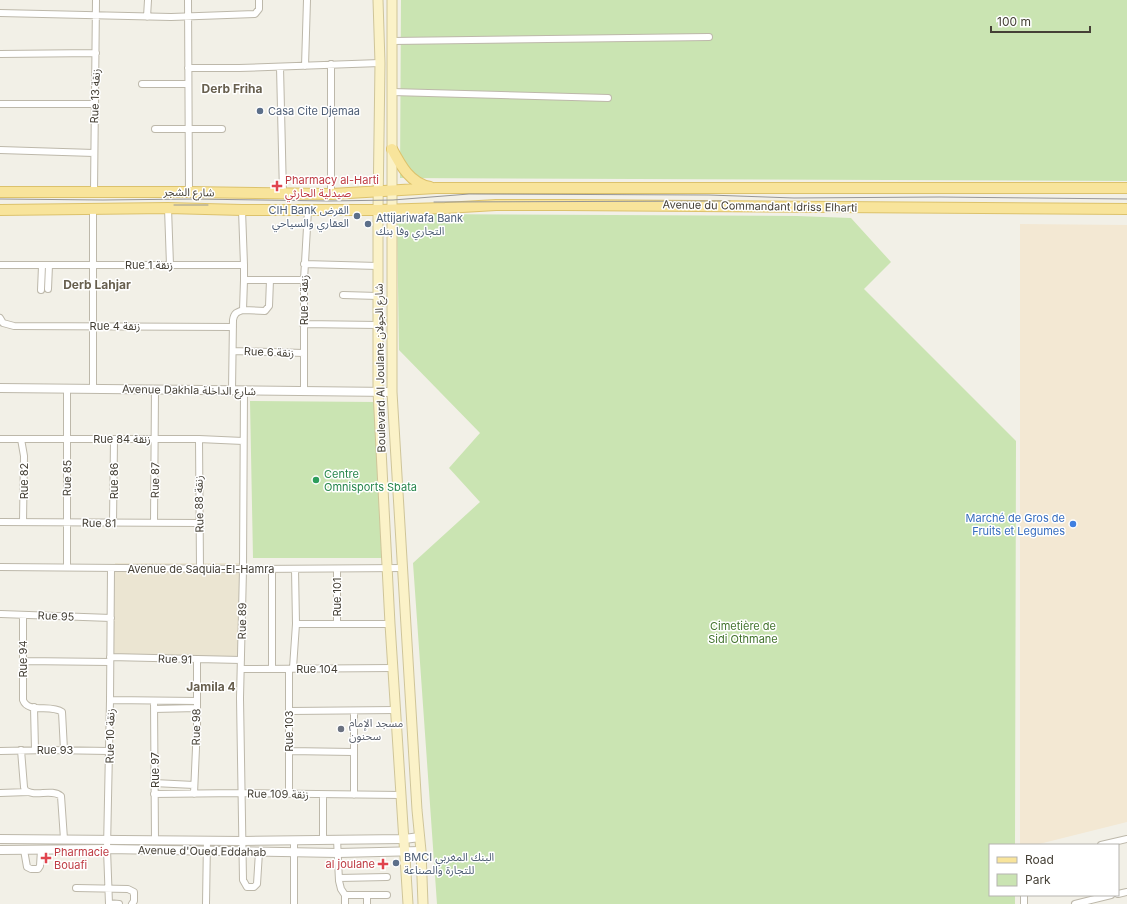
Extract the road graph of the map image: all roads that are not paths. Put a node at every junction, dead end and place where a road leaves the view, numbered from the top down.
1 (96, 0) edge
2 (148, 0) edge
3 (188, 0) edge
4 (259, 0) edge
5 (307, 0) edge
6 (378, 0) edge
7 (392, 0) edge
8 (0, 14) edge
9 (95, 16) junction
10 (148, 17) junction
11 (188, 17) junction
12 (709, 37) dead end
13 (392, 41) junction
14 (96, 53) junction
15 (0, 54) edge
16 (380, 63) junction
17 (331, 64) junction
18 (305, 66) junction
19 (280, 67) junction
20 (188, 68) junction
21 (142, 84) dead end
22 (188, 84) junction
23 (392, 92) junction
24 (608, 98) dead end
25 (0, 104) edge
26 (94, 104) junction
27 (155, 129) dead end
28 (189, 129) junction
29 (222, 129) dead end
30 (392, 149) junction
31 (0, 150) edge
32 (94, 152) junction
33 (436, 188) junction
34 (1127, 188) edge
35 (393, 190) junction
36 (379, 191) junction
37 (0, 192) edge
38 (94, 192) junction
39 (189, 192) junction
40 (283, 194) junction
41 (331, 194) junction
42 (168, 208) junction
43 (93, 209) junction
44 (392, 209) junction
45 (1127, 209) edge
46 (0, 210) edge
47 (242, 210) junction
48 (308, 210) junction
49 (378, 210) junction
50 (304, 264) junction
51 (0, 265) edge
52 (50, 265) junction
53 (170, 265) junction
54 (244, 265) junction
55 (42, 266) junction
56 (94, 266) junction
57 (378, 266) junction
58 (244, 280) junction
59 (270, 280) junction
60 (304, 280) junction
61 (48, 289) dead end
62 (41, 290) dead end
63 (343, 295) dead end
64 (378, 296) junction
65 (243, 310) junction
66 (0, 318) edge
67 (303, 324) junction
68 (378, 325) junction
69 (93, 326) junction
70 (233, 327) junction
71 (233, 351) junction
72 (304, 353) junction
73 (0, 388) edge
74 (67, 389) junction
75 (93, 389) junction
76 (155, 390) junction
77 (232, 390) junction
78 (244, 390) junction
79 (304, 391) junction
80 (378, 392) junction
81 (392, 392) junction
82 (0, 438) edge
83 (21, 439) junction
84 (155, 439) junction
85 (199, 439) junction
86 (68, 440) junction
87 (114, 440) junction
88 (243, 441) junction
89 (380, 441) junction
90 (395, 441) junction
91 (0, 522) edge
92 (23, 522) junction
93 (67, 522) junction
94 (113, 523) junction
95 (154, 523) junction
96 (199, 523) junction
97 (0, 566) edge
98 (67, 567) junction
99 (111, 568) junction
100 (200, 568) junction
101 (403, 568) junction
102 (243, 569) junction
103 (272, 569) junction
104 (295, 569) junction
105 (338, 569) junction
106 (388, 569) junction
107 (1, 614) dead end
108 (23, 615) junction
109 (111, 618) junction
110 (296, 624) junction
111 (337, 624) junction
112 (390, 624) junction
113 (110, 659) junction
114 (197, 659) junction
115 (241, 660) junction
116 (23, 661) junction
117 (291, 668) junction
118 (393, 668) junction
119 (241, 669) junction
120 (272, 669) junction
121 (110, 700) junction
122 (154, 701) junction
123 (197, 701) junction
124 (34, 707) junction
125 (197, 708) junction
126 (154, 709) junction
127 (396, 710) junction
128 (290, 711) junction
129 (354, 711) junction
130 (21, 750) junction
131 (34, 750) junction
132 (64, 750) junction
133 (0, 751) edge
134 (109, 751) junction
135 (289, 751) junction
136 (353, 752) junction
137 (154, 783) junction
138 (194, 785) junction
139 (28, 792) junction
140 (0, 793) edge
141 (240, 793) junction
142 (154, 794) junction
143 (194, 794) junction
144 (289, 794) junction
145 (323, 795) junction
146 (354, 795) junction
147 (401, 795) junction
148 (420, 837) junction
149 (404, 838) junction
150 (0, 839) edge
151 (64, 839) junction
152 (108, 839) junction
153 (337, 839) junction
154 (1127, 839) edge
155 (155, 840) junction
156 (207, 840) junction
157 (322, 840) junction
158 (243, 841) junction
159 (294, 841) junction
160 (1105, 844) edge
161 (108, 849) junction
162 (0, 850) edge
163 (24, 850) junction
164 (41, 850) junction
165 (420, 851) junction
166 (207, 852) junction
167 (243, 852) junction
168 (259, 852) junction
169 (295, 852) junction
170 (404, 852) junction
171 (338, 853) junction
172 (387, 877) dead end
173 (339, 878) junction
174 (76, 888) dead end
175 (109, 889) junction
176 (345, 895) junction
177 (367, 895) junction
178 (387, 895) dead end
179 (1107, 896) edge
180 (109, 903) edge
181 (119, 904) edge
182 (132, 904) edge
183 (206, 904) edge
184 (294, 904) edge
185 (345, 904) edge
186 (367, 904) edge
187 (408, 904) edge
188 (423, 904) edge
189 (1075, 904) edge

1 - 9 street, Rue 13 زنقة
2 - 10 street
3 - 11 street
4 - 11 street
5 - 18 street
6 - 16 main road, Boulevard Al Joulane شارع الجولان
7 - 13 main road, Boulevard Al Joulane شارع الجولان
8 - 9 street
9 - 10 street
9 - 14 street, Rue 13 زنقة
10 - 11 street
11 - 20 street
12 - 13 street
13 - 23 main road, Boulevard Al Joulane شارع الجولان
14 - 15 street
14 - 26 street, Rue 13 زنقة
16 - 17 street
16 - 36 main road, Boulevard Al Joulane شارع الجولان
17 - 18 street
17 - 41 street
18 - 19 street
19 - 20 street
19 - 40 street
20 - 22 street
21 - 22 street
22 - 28 street
23 - 24 street
23 - 30 main road, Boulevard Al Joulane شارع الجولان
25 - 26 street
26 - 32 street, Rue 13 زنقة
27 - 28 street
28 - 29 street
28 - 39 street
30 - 33 main road
30 - 35 main road, Boulevard Al Joulane شارع الجولان
31 - 32 street
32 - 38 street, Rue 13 زنقة
33 - 34 main road, Avenue du Commandant Idriss Elharti
33 - 35 main road, Avenue du Commandant Idriss Elharti
35 - 36 main road, Avenue du Commandant Idriss Elharti
35 - 44 main road, Boulevard Al Joulane شارع الجولان
36 - 41 main road, شارع الشجر
36 - 49 main road, Boulevard Al Joulane شارع الجولان
37 - 38 main road, شارع الشجر
38 - 39 main road, شارع الشجر
39 - 40 main road, شارع الشجر
40 - 41 main road, شارع الشجر
42 - 43 main road, شارع الشجر
42 - 47 main road, شارع الشجر
42 - 53 street
43 - 46 main road, شارع الشجر
43 - 56 street
44 - 45 main road, Avenue du Commandant Idriss Elharti
44 - 49 main road, Avenue du Commandant Idriss Elharti
44 - 81 main road, Boulevard Al Joulane شارع الجولان
47 - 48 main road, شارع الشجر
47 - 54 street
48 - 49 main road, شارع الشجر
48 - 50 street, Rue 9 زنقة
49 - 57 main road, Boulevard Al Joulane شارع الجولان
50 - 57 street
50 - 60 street, Rue 9 زنقة
51 - 55 street, Rue 1 زنقة
52 - 55 street, Rue 1 زنقة
52 - 56 street, Rue 1 زنقة
52 - 61 street
53 - 54 street, Rue 1 زنقة
53 - 56 street, Rue 1 زنقة
54 - 58 street
55 - 62 street
56 - 69 street
57 - 64 main road, Boulevard Al Joulane شارع الجولان
58 - 59 street
58 - 65 street
59 - 60 street
59 - 65 street
60 - 67 street, Rue 9 زنقة
63 - 64 street
64 - 68 main road, Boulevard Al Joulane شارع الجولان
65 - 70 street
66 - 69 street, Rue 4 زنقة
67 - 68 street
67 - 72 street, Rue 9 زنقة
68 - 80 main road, Boulevard Al Joulane شارع الجولان
69 - 70 street, Rue 4 زنقة
69 - 75 street
70 - 71 street
71 - 72 street, Rue 6 زنقة
71 - 77 street
72 - 79 street, Rue 9 زنقة
73 - 74 street, Avenue Dakhla شارع الداخلة
74 - 75 street, Avenue Dakhla شارع الداخلة
74 - 86 street, Rue 85
75 - 76 street, Avenue Dakhla شارع الداخلة
76 - 77 street, Avenue Dakhla شارع الداخلة
76 - 84 street, Rue 87
77 - 78 street, Avenue Dakhla شارع الداخلة
78 - 79 street, Avenue Dakhla شارع الداخلة
78 - 88 street, Rue 89
79 - 80 street, Avenue Dakhla شارع الداخلة
80 - 81 street, Avenue Dakhla شارع الداخلة
80 - 89 main road, Boulevard Al Joulane شارع الجولان
81 - 90 main road, Boulevard Al Joulane شارع الجولان
82 - 83 street, Rue 84 زنقة
83 - 86 street, Rue 84 زنقة
83 - 92 street, Rue 82
84 - 85 street, Rue 84 زنقة
84 - 87 street, Rue 84 زنقة
84 - 95 street, Rue 87
85 - 88 street, Rue 84 زنقة
85 - 96 street, Rue 88 زنقة
86 - 87 street, Rue 84 زنقة
86 - 93 street, Rue 85
87 - 94 street, Rue 86
88 - 102 street, Rue 89
89 - 90 main road
89 - 106 main road, Boulevard Al Joulane شارع الجولان
90 - 101 main road, Boulevard Al Joulane شارع الجولان
91 - 92 street, Rue 81
92 - 93 street, Rue 81
93 - 94 street, Rue 81
93 - 98 street, Rue 85
94 - 95 street, Rue 81
95 - 96 street, Rue 81
96 - 100 street, Rue 88 زنقة
97 - 98 street, Avenue de Saquia-El-Hamra
98 - 99 street, Avenue de Saquia-El-Hamra
99 - 100 street, Avenue de Saquia-El-Hamra
99 - 109 street, Rue 10 زنقة
100 - 102 street, Avenue de Saquia-El-Hamra
101 - 106 street, Avenue de Saquia-El-Hamra
101 - 148 main road, Boulevard Al Joulane شارع الجولان
102 - 103 street, Avenue de Saquia-El-Hamra
102 - 115 street, Rue 89
103 - 104 street, Avenue de Saquia-El-Hamra
103 - 120 street
104 - 105 street, Avenue de Saquia-El-Hamra
104 - 110 street, Rue 103
105 - 106 street, Avenue de Saquia-El-Hamra
105 - 111 street, Rue 101
106 - 112 main road, Boulevard Al Joulane شارع الجولان
107 - 108 street, Rue 95
108 - 109 street, Rue 95
108 - 116 street, Rue 94
109 - 113 street, Rue 10 زنقة
110 - 111 street
110 - 117 street, Rue 103
111 - 112 street
112 - 118 main road, Boulevard Al Joulane شارع الجولان
113 - 114 street, Rue 91
113 - 116 street, Rue 91
113 - 121 street, Rue 10 زنقة
114 - 115 street, Rue 91
114 - 123 street, Rue 98
115 - 119 street, Rue 89
116 - 124 street, Rue 94
117 - 118 street, Rue 104
117 - 120 street, Rue 104
117 - 128 street, Rue 103
118 - 127 main road, Boulevard Al Joulane شارع الجولان
119 - 120 street, Rue 104
119 - 141 street, Rue 89
121 - 122 street
121 - 134 street, Rue 10 زنقة
122 - 123 street
122 - 126 street, Rue 97
123 - 125 street, Rue 98
124 - 131 street
124 - 132 street
125 - 126 street
125 - 138 street, Rue 98
126 - 137 street, Rue 97
127 - 129 street
127 - 147 main road, Boulevard Al Joulane شارع الجولان
128 - 129 street
128 - 135 street, Rue 103
129 - 136 street
130 - 131 street, Rue 93
130 - 133 street, Rue 93
130 - 139 street
131 - 132 street, Rue 93
132 - 134 street, Rue 93
134 - 152 street, Rue 10 زنقة
135 - 136 street
135 - 144 street, Rue 103
136 - 146 street
137 - 138 street
137 - 142 street, Rue 97
138 - 143 street, Rue 98
139 - 140 street
139 - 151 street
141 - 143 street, Rue 109 زنقة
141 - 144 street, Rue 109 زنقة
141 - 158 street, Rue 89
142 - 143 street, Rue 109 زنقة
142 - 155 street, Rue 97
144 - 145 street, Rue 109 زنقة
145 - 146 street, Rue 109 زنقة
145 - 157 street
146 - 147 street, Rue 109 زنقة
147 - 149 main road, Boulevard Al Joulane شارع الجولان
148 - 149 street, Avenue d'Oued Eddahab
148 - 165 main road, Boulevard Al Joulane شارع الجولان
149 - 153 street, Avenue d'Oued Eddahab
149 - 170 main road, Boulevard Al Joulane شارع الجولان
150 - 151 street, Avenue d'Oued Eddahab
151 - 152 street, Avenue d'Oued Eddahab
152 - 155 street, Avenue d'Oued Eddahab
152 - 161 street, Rue 10 زنقة
153 - 157 street, Avenue d'Oued Eddahab
153 - 171 street
154 - 160 street
155 - 156 street, Avenue d'Oued Eddahab
156 - 158 street, Avenue d'Oued Eddahab
156 - 166 street
157 - 159 street, Avenue d'Oued Eddahab
158 - 159 street, Avenue d'Oued Eddahab
158 - 167 street, Rue 89
159 - 169 street
161 - 164 street, Avenue d'Oued Eddahab
161 - 166 street, Avenue d'Oued Eddahab
161 - 175 street, Rue 10 زنقة
162 - 163 street, Avenue d'Oued Eddahab
163 - 164 street, Avenue d'Oued Eddahab
163 - 164 street
165 - 170 street, Avenue d'Oued Eddahab
165 - 188 main road, Boulevard Al Joulane شارع الجولان
166 - 167 street, Avenue d'Oued Eddahab
166 - 183 street
167 - 168 street, Avenue d'Oued Eddahab
167 - 168 street, Rue 89
168 - 169 street, Avenue d'Oued Eddahab
169 - 171 street, Avenue d'Oued Eddahab
169 - 184 street
170 - 171 street, Avenue d'Oued Eddahab
170 - 187 main road, Boulevard Al Joulane شارع الجولان
171 - 173 street
172 - 173 street
173 - 176 street
174 - 175 street
175 - 180 street, Rue 10 زنقة
175 - 182 street
176 - 177 street
176 - 185 street
177 - 178 street
177 - 186 street
179 - 189 street
180 - 181 street

